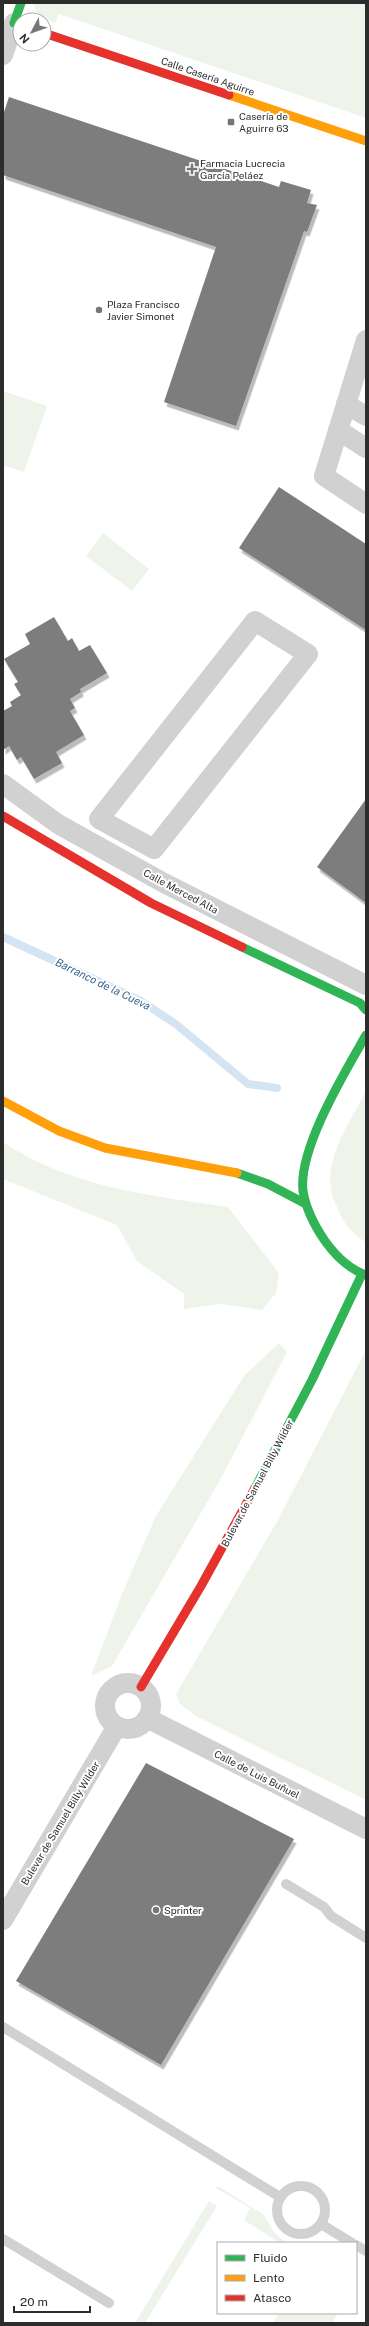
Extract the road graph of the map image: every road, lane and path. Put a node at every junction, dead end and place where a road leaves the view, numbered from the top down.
1 (12, 22) edge
2 (52, 36) edge
3 (3, 55) edge
4 (366, 141) edge
5 (366, 340) edge
6 (346, 404) junction
7 (366, 416) edge
8 (338, 430) junction
9 (366, 448) edge
10 (366, 504) edge
11 (3, 784) edge
12 (3, 816) edge
13 (154, 849) joint
14 (366, 985) edge
15 (366, 1010) edge
16 (366, 1035) edge
17 (3, 1100) edge
18 (304, 1203) junction
19 (364, 1274) edge
20 (141, 1687) junction
21 (147, 1718) junction
22 (117, 1726) junction
23 (366, 1829) edge
24 (286, 1884) dead end
25 (3, 1920) edge
26 (366, 1938) edge
27 (3, 2027) edge
28 (280, 2197) junction
29 (321, 2224) junction
30 (3, 2239) edge
31 (350, 2242) edge
32 (357, 2246) edge
33 (366, 2251) edge
34 (109, 2303) dead end

1 - 3 street
2 - 4 main road, Calle Casería Aguirre
5 - 6 street
6 - 7 street
6 - 8 street
8 - 9 street
8 - 10 street
11 - 14 street, Calle Merced Alta
12 - 15 main road
13 - 13 street
16 - 18 main road
17 - 18 main road
18 - 19 main road
19 - 20 main road, Bulevar de Samuel Billy Wilder
20 - 21 street
20 - 22 street
21 - 22 street
21 - 23 street, Calle de Luis Buñuel
22 - 25 street, Bulevar de Samuel Billy Wilder
24 - 26 lane
27 - 28 lane
28 - 29 lane
28 - 29 lane
29 - 31 lane
30 - 34 lane
32 - 33 lane

